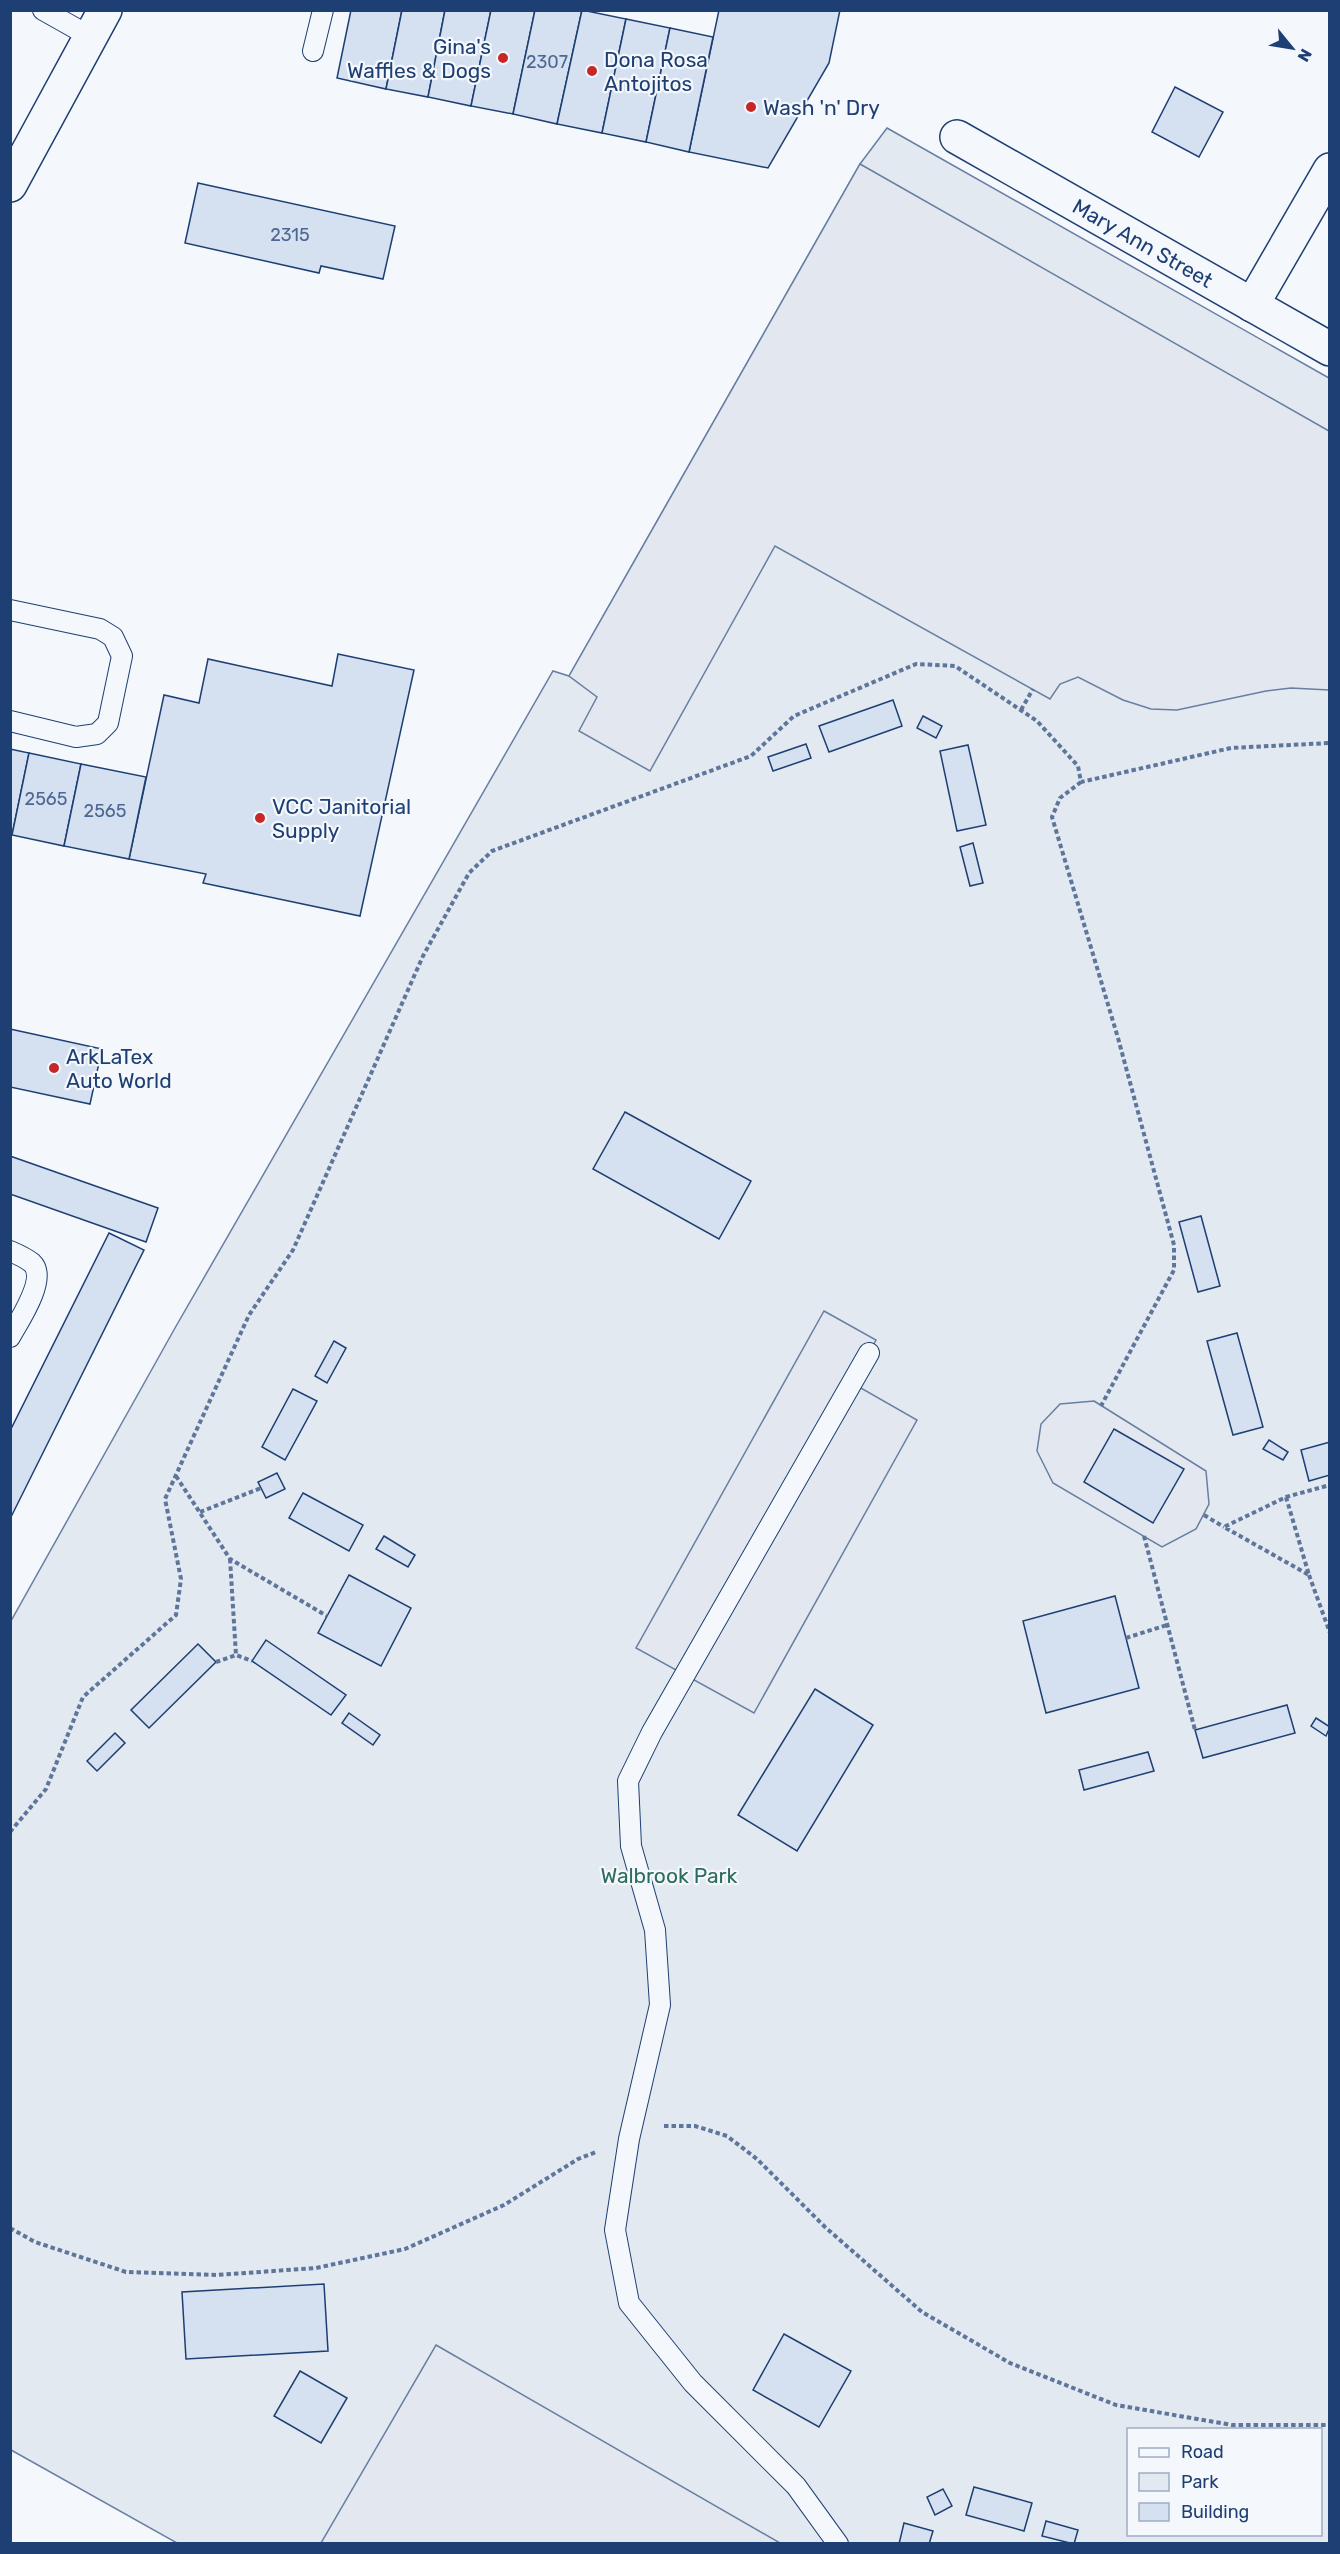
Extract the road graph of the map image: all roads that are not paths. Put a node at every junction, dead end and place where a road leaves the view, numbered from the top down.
1 (43, 10) edge
2 (323, 10) edge
3 (98, 24) edge
4 (313, 51) dead end
5 (957, 137) dead end
6 (1329, 170) edge
7 (10, 185) edge
8 (1252, 305) junction
9 (1329, 349) edge
10 (10, 609) edge
11 (10, 722) edge
12 (10, 1251) edge
13 (10, 1337) edge
14 (869, 1353) dead end
15 (838, 2544) edge

1 - 3 lane
2 - 4 lane
3 - 7 street
5 - 8 street, Mary Ann Street
6 - 8 street
8 - 9 street, Mary Ann Street
10 - 11 lane
12 - 13 lane
14 - 15 lane

